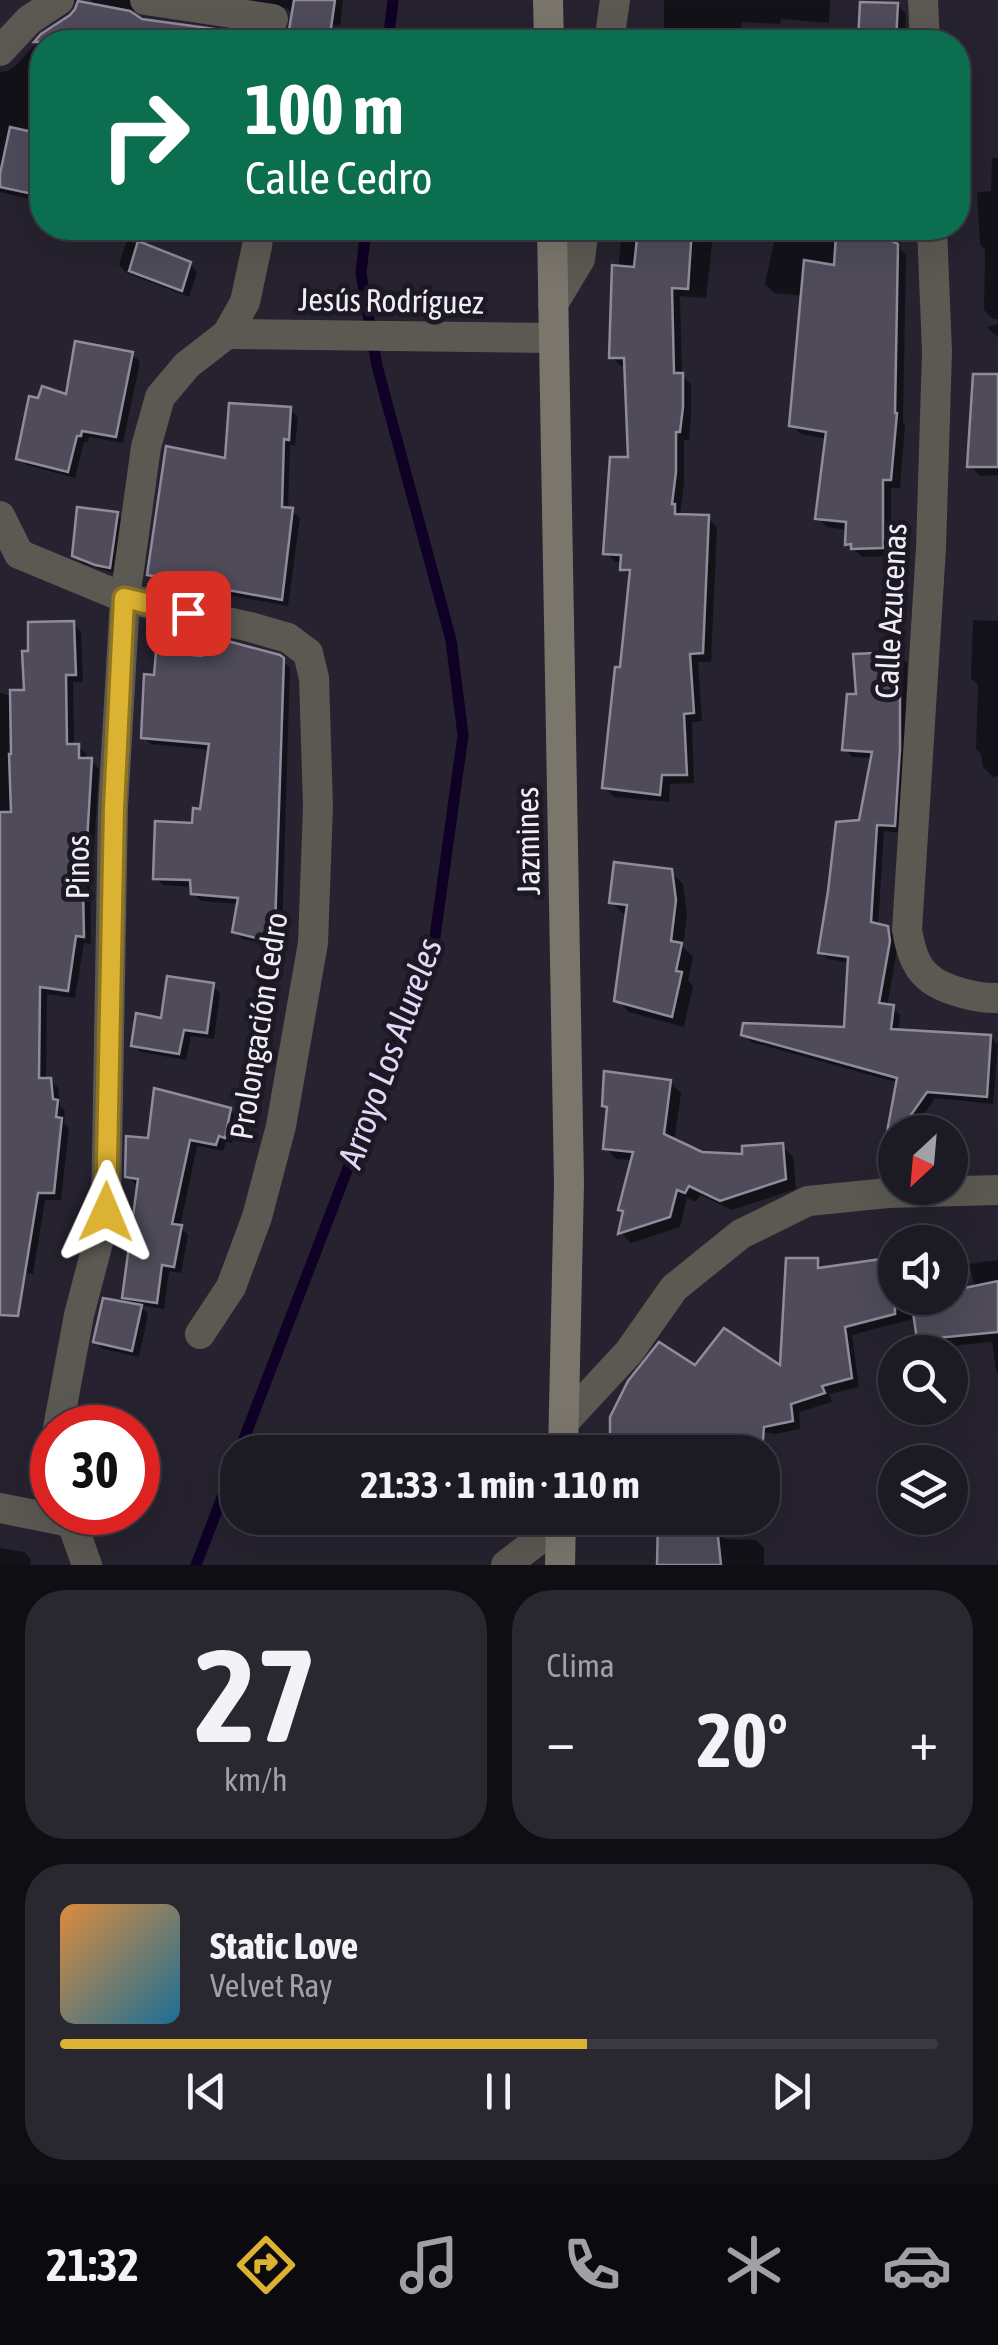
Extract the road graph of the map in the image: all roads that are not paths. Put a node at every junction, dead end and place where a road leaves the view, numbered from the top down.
1 (59, 0) edge
2 (145, 0) edge
3 (548, 0) edge
4 (615, 0) edge
5 (923, 0) edge
6 (274, 21) edge
7 (549, 30) edge
8 (611, 30) edge
9 (924, 30) edge
10 (0, 51) edge
11 (258, 240) edge
12 (552, 240) edge
13 (582, 240) edge
14 (932, 240) edge
15 (553, 304) junction
16 (227, 334) junction
17 (553, 338) junction
18 (0, 516) edge
19 (124, 598) junction
20 (998, 998) edge
21 (998, 1190) edge
22 (200, 1334) dead end
23 (62, 1405) edge
24 (564, 1421) junction
25 (564, 1435) edge
26 (0, 1508) edge
27 (30, 1512) edge
28 (76, 1535) edge
29 (542, 1535) edge
30 (560, 1535) edge
31 (88, 1565) edge
32 (506, 1565) edge
33 (560, 1565) edge

1 - 10 street
2 - 6 street
3 - 7 main road
4 - 8 street
5 - 9 street
11 - 16 street
12 - 15 main road, Jazmines
13 - 15 street
14 - 20 street, Calle Azucenas
15 - 17 main road, Jazmines
16 - 17 street, Jesús Rodríguez
16 - 19 street, Pinos
17 - 24 main road, Jazmines
18 - 19 street
19 - 22 street, Prolongación Cedro
19 - 23 street, Pinos
21 - 24 street
24 - 25 main road, Jazmines
26 - 27 street
28 - 31 street
29 - 32 street
30 - 33 main road

